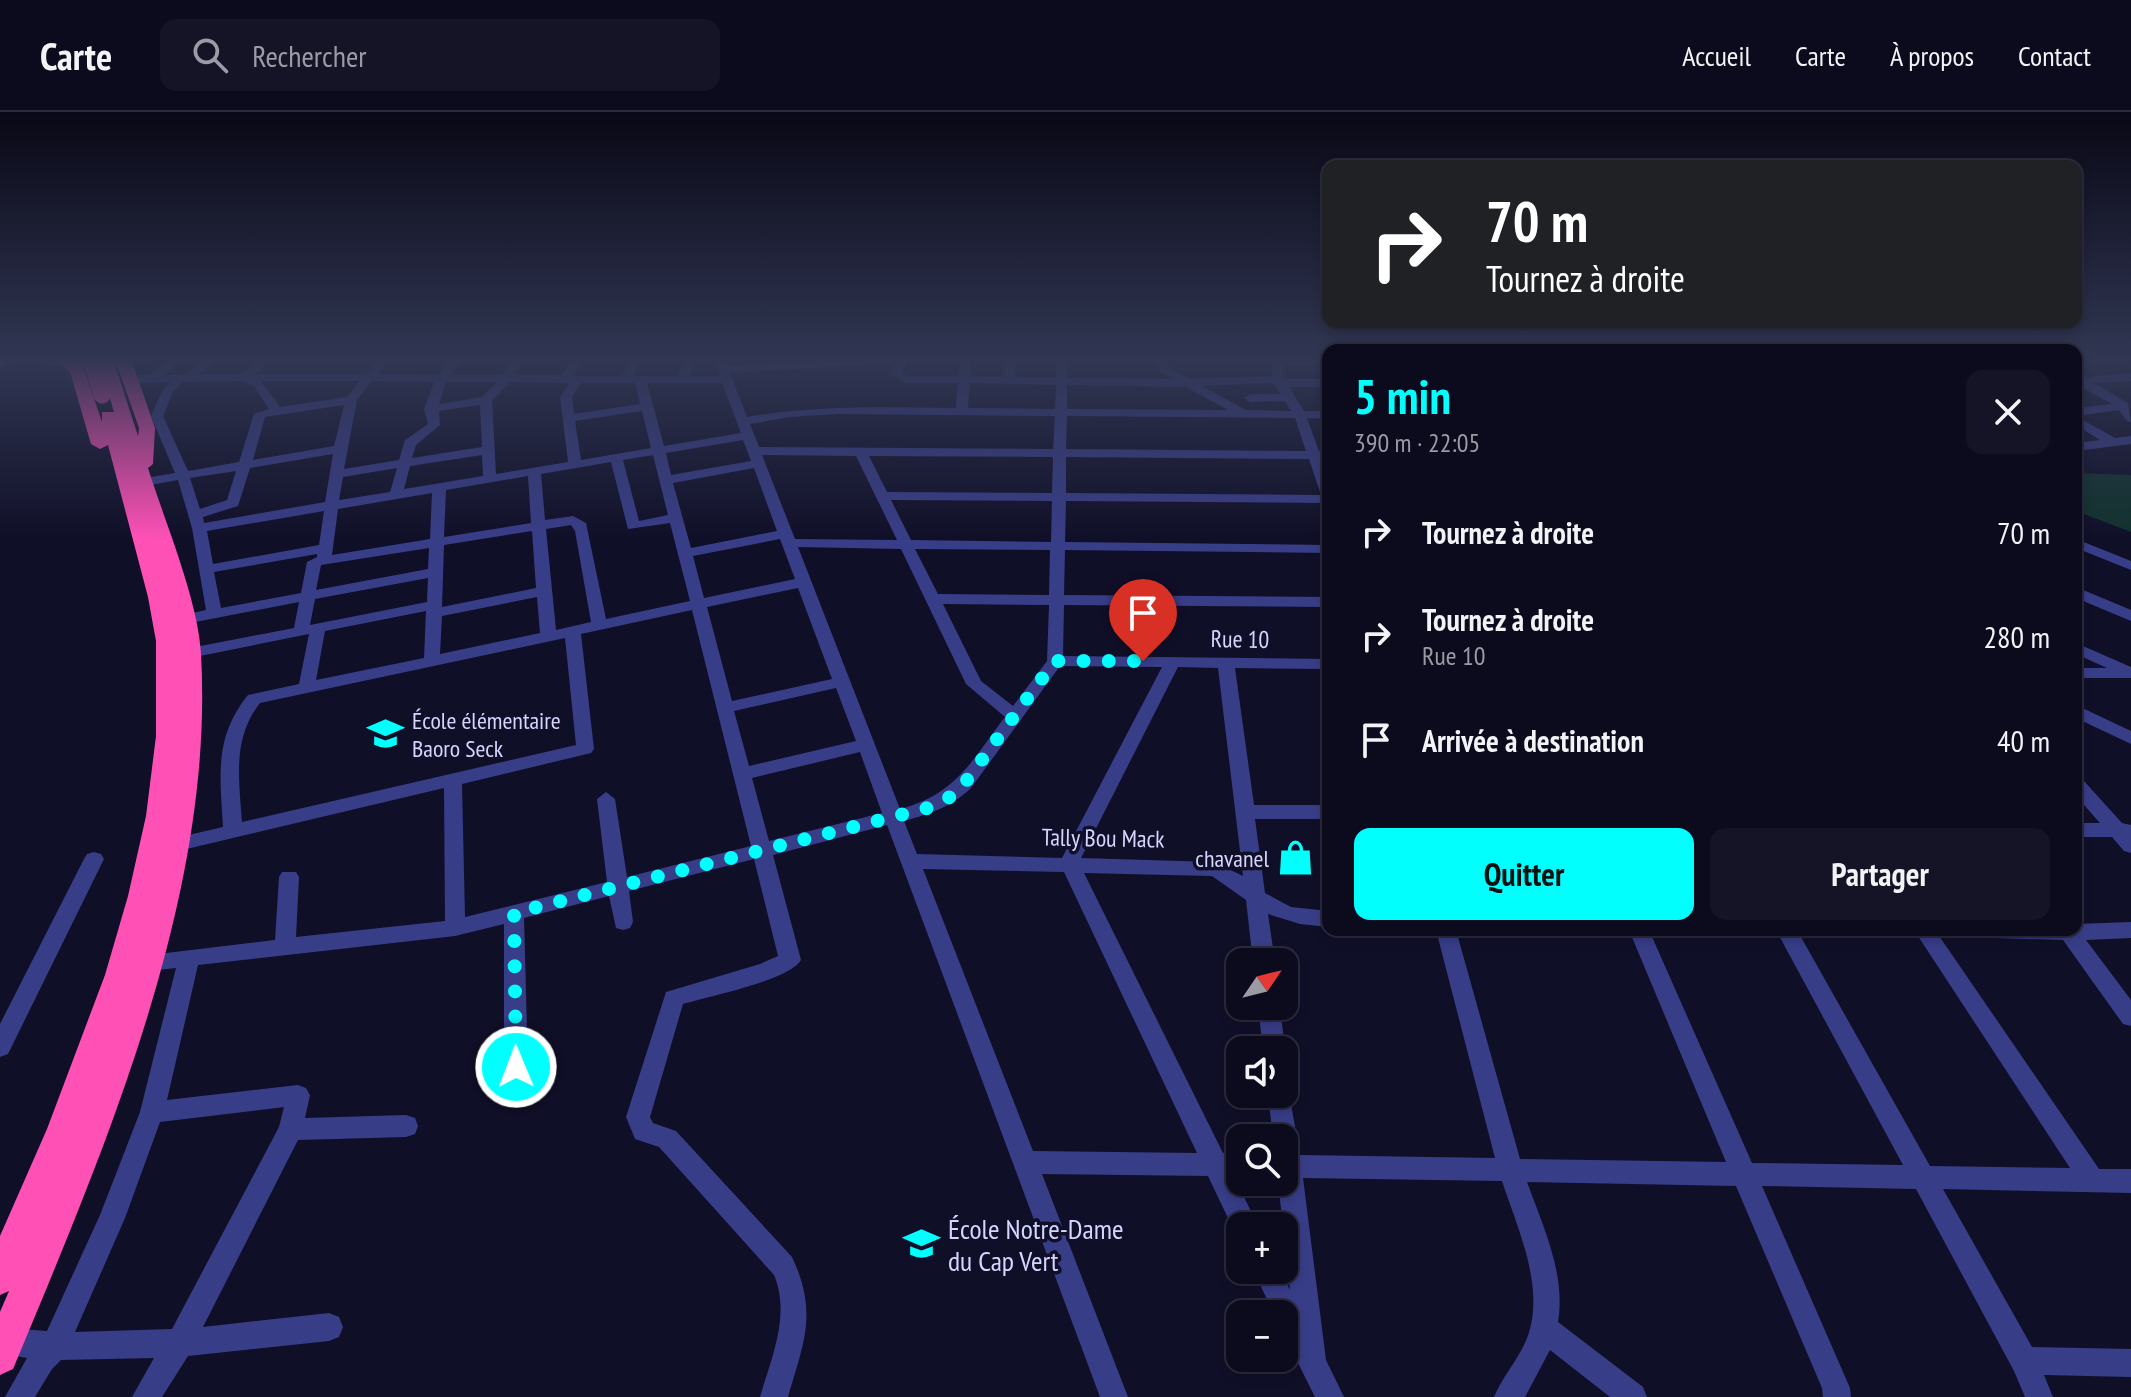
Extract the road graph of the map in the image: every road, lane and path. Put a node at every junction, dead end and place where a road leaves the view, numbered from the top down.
1 (569, 418) edge
2 (91, 419) edge
3 (118, 419) edge
4 (144, 419) edge
5 (158, 419) edge
6 (258, 419) edge
7 (347, 419) edge
8 (432, 419) edge
9 (487, 419) edge
10 (650, 419) edge
11 (742, 419) edge
12 (794, 419) edge
13 (1061, 419) edge
14 (1302, 419) edge
15 (2082, 424) edge
16 (2131, 440) edge
17 (2112, 442) junction
18 (751, 443) junction
19 (2082, 446) edge
20 (340, 449) junction
21 (488, 450) junction
22 (659, 451) junction
23 (861, 452) junction
24 (1060, 453) junction
25 (1322, 455) edge
26 (616, 458) junction
27 (245, 463) junction
28 (403, 463) junction
29 (575, 465) junction
30 (534, 472) junction
31 (182, 473) junction
32 (337, 474) junction
33 (138, 478) junction
34 (490, 479) junction
35 (666, 480) junction
36 (439, 488) junction
37 (396, 495) junction
38 (882, 496) junction
39 (1059, 497) junction
40 (1322, 497) edge
41 (331, 506) junction
42 (676, 518) junction
43 (197, 522) junction
44 (538, 524) junction
45 (787, 538) junction
46 (437, 541) junction
47 (904, 542) junction
48 (1057, 544) junction
49 (2082, 546) edge
50 (1322, 549) edge
51 (685, 553) junction
52 (324, 554) junction
53 (2131, 566) edge
54 (208, 569) junction
55 (435, 572) junction
56 (803, 582) junction
57 (545, 591) junction
58 (307, 595) junction
59 (2082, 595) edge
60 (933, 599) junction
61 (1056, 599) junction
62 (1322, 602) edge
63 (698, 603) junction
64 (434, 609) junction
65 (214, 613) junction
66 (2131, 616) edge
67 (185, 619) junction
68 (599, 623) junction
69 (309, 629) junction
70 (572, 629) junction
71 (548, 634) junction
72 (2082, 651) edge
73 (190, 653) junction
74 (432, 661) junction
75 (1055, 661) junction
76 (1173, 661) junction
77 (1226, 662) junction
78 (1322, 664) edge
79 (2082, 673) edge
80 (2131, 674) edge
81 (841, 682) junction
82 (307, 686) junction
83 (725, 708) junction
84 (2082, 714) edge
85 (1014, 715) junction
86 (2131, 738) edge
87 (866, 745) junction
88 (742, 774) junction
89 (453, 779) junction
90 (2082, 790) edge
91 (606, 799) dead end
92 (1244, 812) junction
93 (1322, 812) edge
94 (894, 816) junction
95 (2082, 830) edge
96 (2124, 830) edge
97 (233, 831) junction
98 (174, 845) junction
99 (2131, 846) edge
100 (762, 851) junction
101 (94, 859) dead end
102 (910, 861) junction
103 (1069, 863) junction
104 (289, 877) dead end
105 (617, 887) junction
106 (1256, 897) junction
107 (514, 913) junction
108 (1322, 918) edge
109 (623, 922) dead end
110 (455, 928) junction
111 (2131, 930) edge
112 (2082, 932) edge
113 (1448, 936) edge
114 (1642, 936) edge
115 (1789, 936) edge
116 (1928, 936) edge
117 (2072, 936) edge
118 (1262, 948) edge
119 (285, 949) junction
120 (189, 958) junction
121 (149, 962) junction
122 (2131, 1017) edge
123 (0, 1047) edge
124 (516, 1067) dead end
125 (152, 1112) junction
126 (406, 1126) dead end
127 (291, 1129) junction
128 (1023, 1162) junction
129 (1226, 1163) edge
130 (1226, 1165) edge
131 (1298, 1166) edge
132 (1510, 1168) junction
133 (1744, 1174) junction
134 (1920, 1177) junction
135 (2092, 1180) junction
136 (2131, 1181) edge
137 (1290, 1196) edge
138 (0, 1277) edge
139 (1273, 1284) edge
140 (329, 1327) dead end
141 (1544, 1328) junction
142 (179, 1344) junction
143 (54, 1347) junction
144 (4, 1349) edge
145 (2024, 1361) junction
146 (2131, 1363) edge
147 (1313, 1366) junction
148 (19, 1397) edge
149 (146, 1397) edge
150 (774, 1397) edge
151 (1114, 1397) edge
152 (1330, 1397) edge
153 (1508, 1397) edge
154 (1633, 1397) edge
155 (1837, 1397) edge
156 (2039, 1397) edge

1 - 29 street
2 - 33 highway
3 - 33 highway
4 - 33 highway
5 - 31 street
6 - 27 street
7 - 20 street
8 - 28 street
9 - 21 street
10 - 22 street
11 - 18 street
12 - 18 street
13 - 24 street
14 - 25 street
15 - 17 street
16 - 17 street
17 - 19 street
18 - 22 street
18 - 23 street
18 - 35 street
18 - 45 street
20 - 27 street
20 - 32 street
21 - 28 street
21 - 34 street
22 - 26 street
22 - 35 street
23 - 24 street
23 - 38 street
24 - 25 street
24 - 39 street
26 - 29 street
26 - 42 street
27 - 31 street
27 - 43 street
28 - 32 street
28 - 37 street
29 - 30 street
30 - 34 street
30 - 44 street
31 - 33 street
31 - 43 street
32 - 41 street
33 - 67 highway
33 - 138 highway
34 - 36 street
35 - 42 street
36 - 37 street
36 - 46 street
37 - 41 street
38 - 39 street
38 - 47 street
39 - 40 street
39 - 48 street
41 - 43 street
41 - 52 street
42 - 51 street
43 - 54 street
44 - 46 street
44 - 57 street
44 - 68 street
45 - 47 street
45 - 51 street
45 - 56 street
46 - 52 street
46 - 55 street
47 - 48 street
47 - 60 street
48 - 50 street
48 - 61 street
49 - 53 street
51 - 63 street
52 - 54 street
52 - 58 street
54 - 65 street
55 - 58 street
55 - 64 street
56 - 63 street
56 - 81 street
57 - 64 street
57 - 71 street
58 - 65 street
58 - 69 street
59 - 66 street
60 - 61 street
60 - 85 street
61 - 62 street
61 - 75 street
63 - 68 street
63 - 83 street
64 - 69 street
64 - 74 street
65 - 67 street
67 - 73 highway
68 - 70 street
69 - 73 street
69 - 82 street
70 - 71 street
70 - 89 street
71 - 74 street
72 - 80 street
73 - 98 highway
74 - 82 street
75 - 76 street, Rue 10
75 - 85 street
76 - 77 street, Rue 10
76 - 103 street
77 - 78 street, Rue 10
77 - 92 street
79 - 80 street
81 - 83 street
81 - 87 street
82 - 97 street
83 - 88 street
84 - 86 street
85 - 94 street
87 - 88 street
87 - 94 street
88 - 100 street
89 - 97 street
89 - 110 street
90 - 96 street
91 - 105 street
92 - 93 street
92 - 106 street
94 - 100 street
94 - 102 street
95 - 96 street
96 - 99 street
97 - 98 street
98 - 121 highway
100 - 105 street
100 - 150 street
101 - 123 street
102 - 103 street, Tally Bou Mack
102 - 128 street
103 - 106 street, Tally Bou Mack
103 - 129 street
104 - 119 street
105 - 107 street
105 - 109 street
106 - 108 street, Tally Bou Mack
106 - 118 street
107 - 110 street
107 - 124 street
110 - 119 street
111 - 112 street
113 - 132 street
114 - 133 street
115 - 134 street
116 - 135 street
117 - 122 street
119 - 120 street
120 - 121 street
120 - 125 street
121 - 144 highway
125 - 127 street
125 - 143 street
126 - 127 street
127 - 142 street
128 - 130 street
128 - 151 street
131 - 132 street
132 - 133 street
132 - 141 street
133 - 134 street
133 - 155 street
134 - 135 street
134 - 145 street
135 - 136 street
137 - 147 street
139 - 147 street
140 - 142 street
141 - 153 street
141 - 154 street
142 - 143 street
142 - 149 street
143 - 144 street
143 - 148 street
145 - 146 street
145 - 156 street
147 - 152 street

